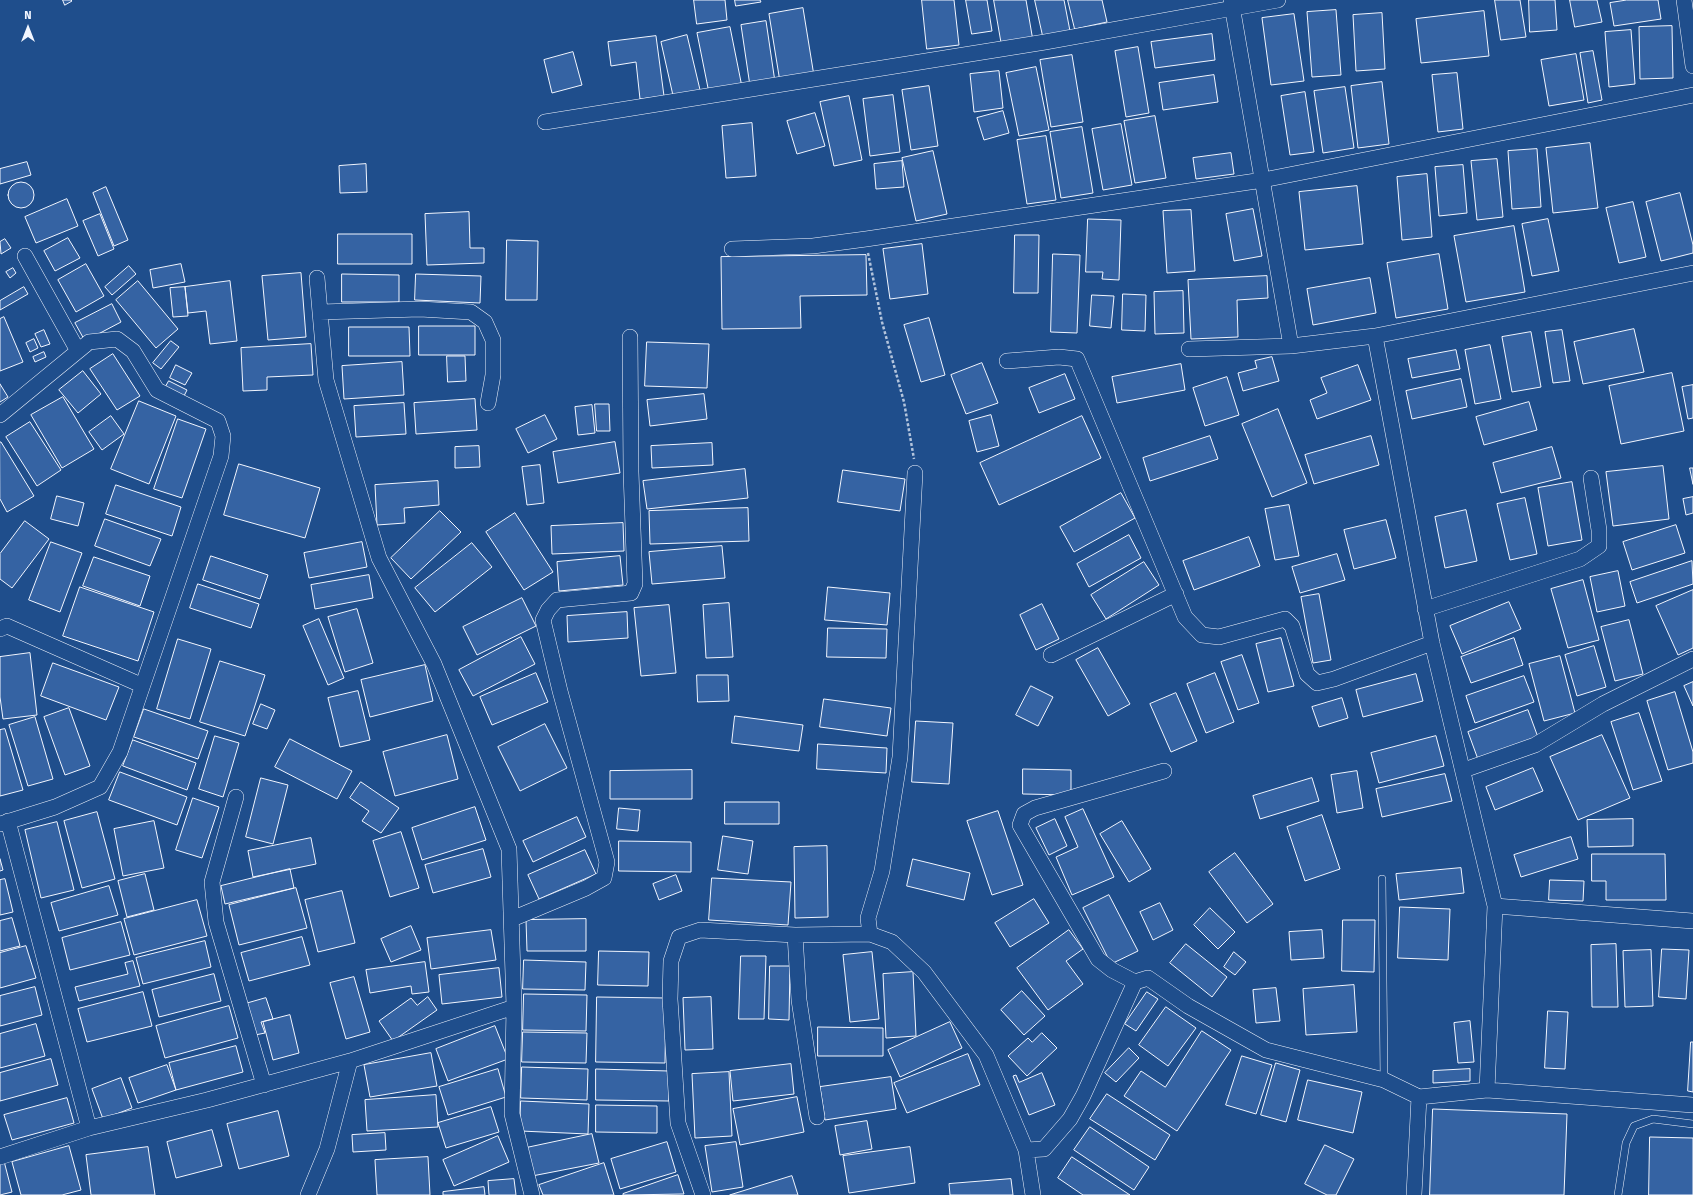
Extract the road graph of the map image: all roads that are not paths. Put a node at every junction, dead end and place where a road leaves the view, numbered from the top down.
1 (1278, 0) edge
2 (1684, 0) edge
3 (1231, 4) edge
4 (1693, 66) edge
5 (1693, 95) edge
6 (545, 122) dead end
7 (1263, 180) junction
8 (732, 249) dead end
9 (25, 256) dead end
10 (1693, 273) edge
11 (317, 278) dead end
12 (320, 312) junction
13 (1375, 336) junction
14 (630, 337) dead end
15 (1291, 346) junction
16 (1190, 350) dead end
17 (78, 351) junction
18 (1007, 361) dead end
19 (488, 402) dead end
20 (0, 415) edge
21 (915, 473) road end
22 (1591, 478) dead end
23 (1176, 594) junction
24 (1426, 609) junction
25 (2, 625) edge
26 (1432, 643) junction
27 (1051, 655) dead end
28 (1693, 659) edge
29 (141, 685) junction
30 (1464, 770) junction
31 (1164, 771) dead end
32 (236, 797) dead end
33 (4, 823) edge
34 (1382, 879) dead end
35 (1495, 906) junction
36 (512, 919) junction
37 (1693, 921) edge
38 (870, 934) junction
39 (794, 935) junction
40 (1135, 982) junction
41 (514, 1007) junction
42 (350, 1061) junction
43 (1384, 1080) junction
44 (264, 1084) junction
45 (1487, 1090) junction
46 (1419, 1097) junction
47 (1693, 1105) edge
48 (817, 1117) dead end
49 (1693, 1124) edge
50 (89, 1128) junction
51 (1026, 1150) junction
52 (0, 1157) edge
53 (308, 1195) edge
54 (532, 1195) edge
55 (703, 1195) edge
56 (1033, 1195) edge
57 (1414, 1195) edge
58 (1618, 1195) edge

1 - 3 street
2 - 4 street
3 - 6 street
3 - 7 street
5 - 7 street
7 - 8 street
7 - 15 street
9 - 17 street
10 - 13 street
11 - 12 street
12 - 19 street
12 - 36 street
13 - 15 street
13 - 24 street
14 - 36 street
15 - 16 street
17 - 20 street
17 - 29 street
18 - 23 street
21 - 38 street
22 - 24 street
23 - 26 street
23 - 27 street
24 - 26 street
25 - 29 street
26 - 30 street
28 - 30 street
29 - 33 street
30 - 35 street
31 - 40 street
32 - 44 street
33 - 50 street
34 - 43 lane
35 - 37 street
35 - 45 street
36 - 41 street
38 - 39 street
38 - 51 street
39 - 48 street
39 - 55 street
40 - 43 street
40 - 51 street
41 - 42 street
41 - 54 street
42 - 44 street
42 - 53 street
43 - 46 street
44 - 50 street
45 - 46 street
45 - 47 street
46 - 57 street
49 - 58 lane
50 - 52 street
51 - 56 street

